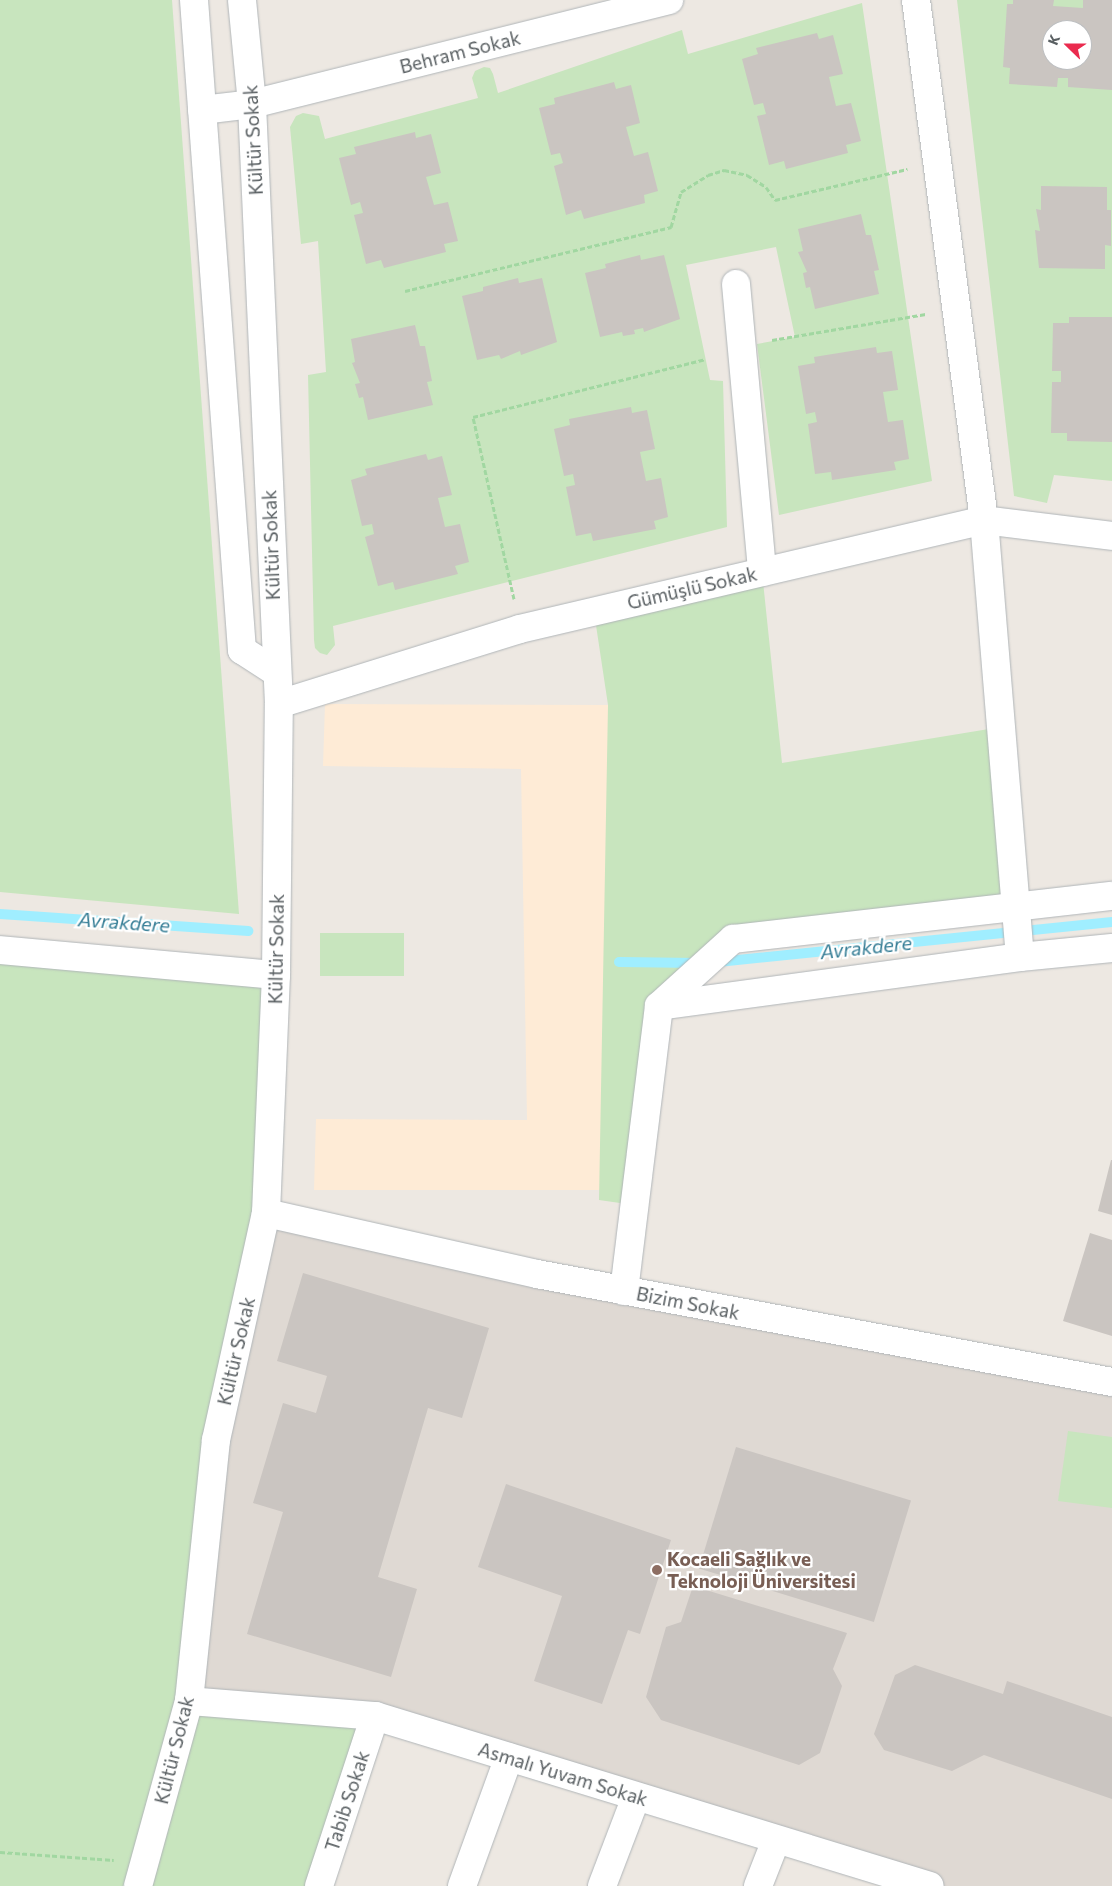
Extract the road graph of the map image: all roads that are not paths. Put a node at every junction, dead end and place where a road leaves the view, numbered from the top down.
1 (194, 0) edge
2 (242, 0) edge
3 (669, 0) edge
4 (916, 0) edge
5 (252, 104) junction
6 (202, 110) junction
7 (736, 284) dead end
8 (984, 520) junction
9 (1112, 536) edge
10 (762, 572) junction
11 (276, 672) junction
12 (279, 704) junction
13 (1112, 896) edge
14 (1016, 906) junction
15 (1112, 948) edge
16 (0, 950) edge
17 (1020, 957) junction
18 (276, 975) junction
19 (659, 1006) junction
20 (266, 1213) junction
21 (624, 1291) junction
22 (1112, 1382) edge
23 (189, 1700) junction
24 (375, 1716) junction
25 (509, 1757) junction
26 (636, 1797) junction
27 (776, 1840) junction
28 (142, 1874) edge
29 (319, 1886) edge
30 (462, 1886) edge
31 (602, 1886) edge
32 (758, 1886) edge
33 (928, 1886) edge

1 - 6 street
2 - 5 street, Kültür Sokak
3 - 5 street, Behram Sokak
4 - 8 street
5 - 6 street, Behram Sokak
5 - 11 street, Kültür Sokak
6 - 11 street
7 - 10 street
8 - 9 street, Gümüşlü Sokak
8 - 10 street, Gümüşlü Sokak
8 - 14 street
10 - 12 street, Gümüşlü Sokak
11 - 12 street, Kültür Sokak
12 - 18 street, Kültür Sokak
13 - 14 street
14 - 17 street
14 - 19 street
15 - 17 street
16 - 18 street
17 - 19 street
18 - 20 street, Kültür Sokak
19 - 21 street
20 - 21 street, Bizim Sokak
20 - 23 street, Kültür Sokak
21 - 22 street, Bizim Sokak
23 - 24 street, Asmalı Yuvam Sokak
23 - 28 street, Kültür Sokak
24 - 25 street, Asmalı Yuvam Sokak
24 - 29 street, Tabib Sokak
25 - 26 street, Asmalı Yuvam Sokak
25 - 30 street
26 - 27 street, Asmalı Yuvam Sokak
26 - 31 street
27 - 32 street
27 - 33 street, Asmalı Yuvam Sokak

